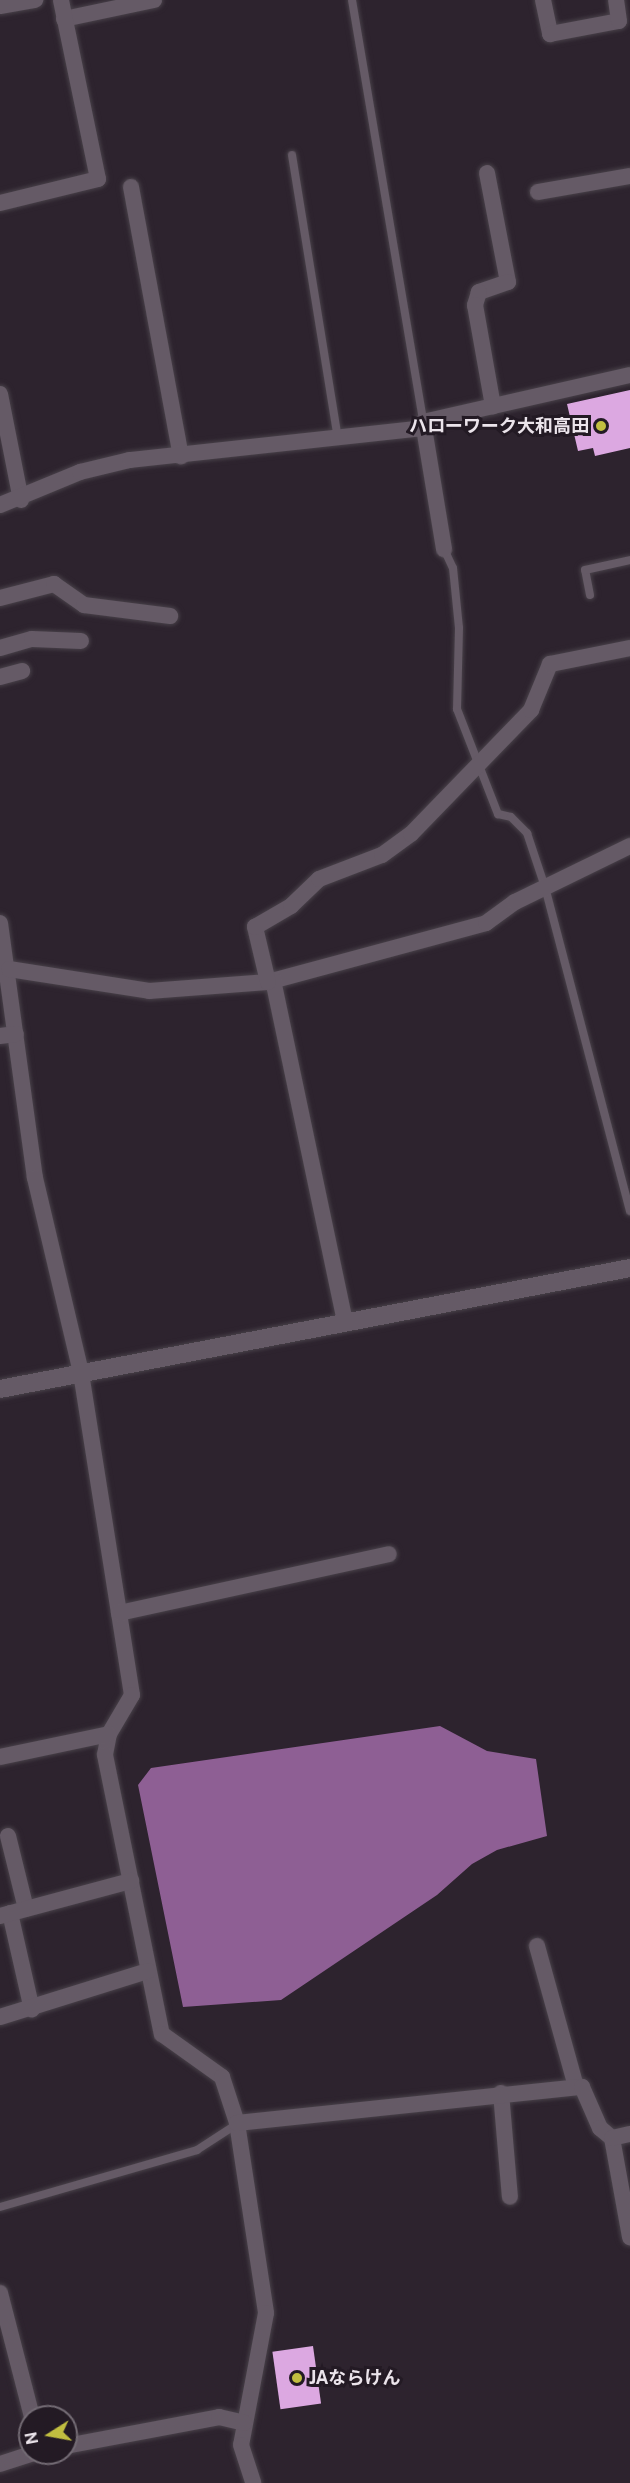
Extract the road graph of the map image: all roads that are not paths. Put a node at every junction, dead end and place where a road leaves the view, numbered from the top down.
1 (35, 0) edge
2 (61, 0) edge
3 (154, 0) edge
4 (352, 0) edge
5 (543, 0) edge
6 (616, 0) edge
7 (0, 6) edge
8 (64, 19) junction
9 (292, 154) dead end
10 (487, 173) dead end
11 (630, 176) edge
12 (131, 187) dead end
13 (538, 192) dead end
14 (0, 203) edge
15 (630, 375) edge
16 (0, 394) edge
17 (493, 406) junction
18 (424, 425) junction
19 (338, 441) junction
20 (181, 456) junction
21 (21, 500) junction
22 (0, 505) edge
23 (444, 549) joint
24 (630, 560) edge
25 (590, 595) dead end
26 (0, 598) edge
27 (170, 616) dead end
28 (81, 641) dead end
29 (0, 648) edge
30 (630, 648) edge
31 (22, 671) dead end
32 (0, 677) edge
33 (479, 761) junction
34 (630, 846) edge
35 (546, 886) junction
36 (0, 923) edge
37 (9, 969) junction
38 (271, 981) junction
39 (8, 1035) edge
40 (630, 1212) edge
41 (630, 1268) edge
42 (345, 1322) junction
43 (81, 1373) junction
44 (0, 1389) edge
45 (389, 1554) dead end
46 (119, 1613) junction
47 (110, 1734) junction
48 (0, 1756) edge
49 (9, 1836) dead end
50 (131, 1881) junction
51 (26, 1909) junction
52 (5, 1915) edge
53 (537, 1946) dead end
54 (148, 1971) junction
55 (32, 2010) junction
56 (0, 2017) edge
57 (576, 2087) junction
58 (501, 2093) junction
59 (237, 2123) junction
60 (630, 2134) edge
61 (612, 2138) junction
62 (510, 2197) dead end
63 (0, 2207) edge
64 (630, 2237) edge
65 (0, 2293) edge
66 (29, 2405) edge
67 (244, 2423) junction
68 (78, 2444) edge
69 (18, 2458) edge
70 (0, 2464) edge
71 (253, 2483) edge

1 - 7 street
2 - 8 street
3 - 8 street
4 - 18 lane
5 - 6 street
8 - 14 street
9 - 19 lane
10 - 17 street
11 - 13 street
12 - 20 street
15 - 17 street
16 - 21 street
17 - 18 street
18 - 19 street
18 - 23 street
19 - 20 street
20 - 21 street
21 - 22 street
23 - 33 lane
24 - 25 lane
26 - 27 street
28 - 29 street
30 - 33 street
31 - 32 street
33 - 35 lane
33 - 38 street
34 - 35 street
35 - 38 street
35 - 40 lane
36 - 37 street
37 - 38 street
37 - 39 street
38 - 42 street
39 - 43 street
41 - 42 street
42 - 43 street
43 - 44 street
43 - 46 street
45 - 46 street
46 - 47 street
47 - 48 street
47 - 50 street
49 - 51 street
50 - 51 street
50 - 54 street
51 - 52 street
52 - 55 street
53 - 57 street
54 - 55 street
54 - 59 street
55 - 56 street
57 - 58 street
57 - 61 street
58 - 59 street
58 - 62 street
59 - 63 lane
59 - 67 street
60 - 61 street
61 - 64 street
65 - 66 street
67 - 68 street
67 - 71 street
69 - 70 street

